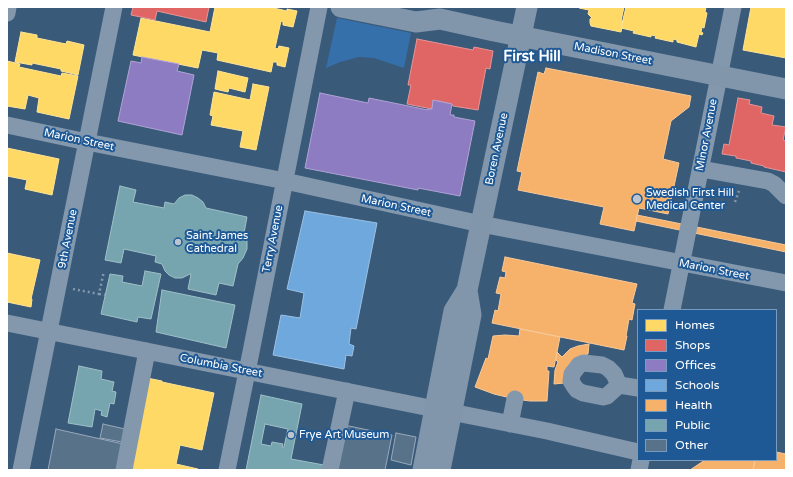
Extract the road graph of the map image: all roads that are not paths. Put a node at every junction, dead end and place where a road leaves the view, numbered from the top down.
1 (8, 7) edge
2 (114, 7) edge
3 (319, 7) edge
4 (341, 7) edge
5 (527, 7) edge
6 (733, 7) edge
7 (7, 13) edge
8 (433, 13) edge
9 (521, 36) junction
10 (719, 75) junction
11 (786, 89) edge
12 (7, 125) edge
13 (87, 142) junction
14 (701, 168) junction
15 (284, 181) junction
16 (786, 196) edge
17 (481, 224) junction
18 (681, 263) junction
19 (786, 283) edge
20 (672, 309) edge
21 (7, 323) edge
22 (49, 331) junction
23 (147, 351) junction
24 (248, 371) junction
25 (619, 385) dead end
26 (637, 388) edge
27 (347, 391) junction
28 (515, 399) dead end
29 (443, 410) junction
30 (510, 424) junction
31 (637, 452) edge
32 (21, 470) edge
33 (124, 470) edge
34 (227, 470) edge
35 (330, 470) edge
36 (423, 470) edge
37 (440, 470) edge

1 - 7 street
2 - 13 street, 9th Avenue
3 - 15 street, Terry Avenue
4 - 8 main road, Madison Street
5 - 9 main road, Boren Avenue
6 - 10 street, Minor Avenue
8 - 9 main road, Madison Street
9 - 10 main road, Madison Street
9 - 17 main road, Boren Avenue
10 - 11 main road, Madison Street
10 - 14 street, Minor Avenue
12 - 13 street, Marion Street
13 - 15 street, Marion Street
13 - 22 street, 9th Avenue
14 - 16 street
14 - 18 street, Minor Avenue
15 - 17 street, Marion Street
15 - 24 street, Terry Avenue
17 - 18 street, Marion Street
17 - 29 main road, Boren Avenue
18 - 19 street, Marion Street
18 - 20 street, Minor Avenue
21 - 22 street, Columbia Street
22 - 23 street, Columbia Street
22 - 32 street, 9th Avenue
23 - 24 street, Columbia Street
23 - 33 street
24 - 27 street, Columbia Street
24 - 34 street, Terry Avenue
25 - 26 street
27 - 29 street, Columbia Street
27 - 35 street
28 - 30 street
29 - 30 street, Columbia Street
29 - 36 main road, Boren Avenue
29 - 37 main road, Boren Avenue
30 - 31 street, Columbia Street

